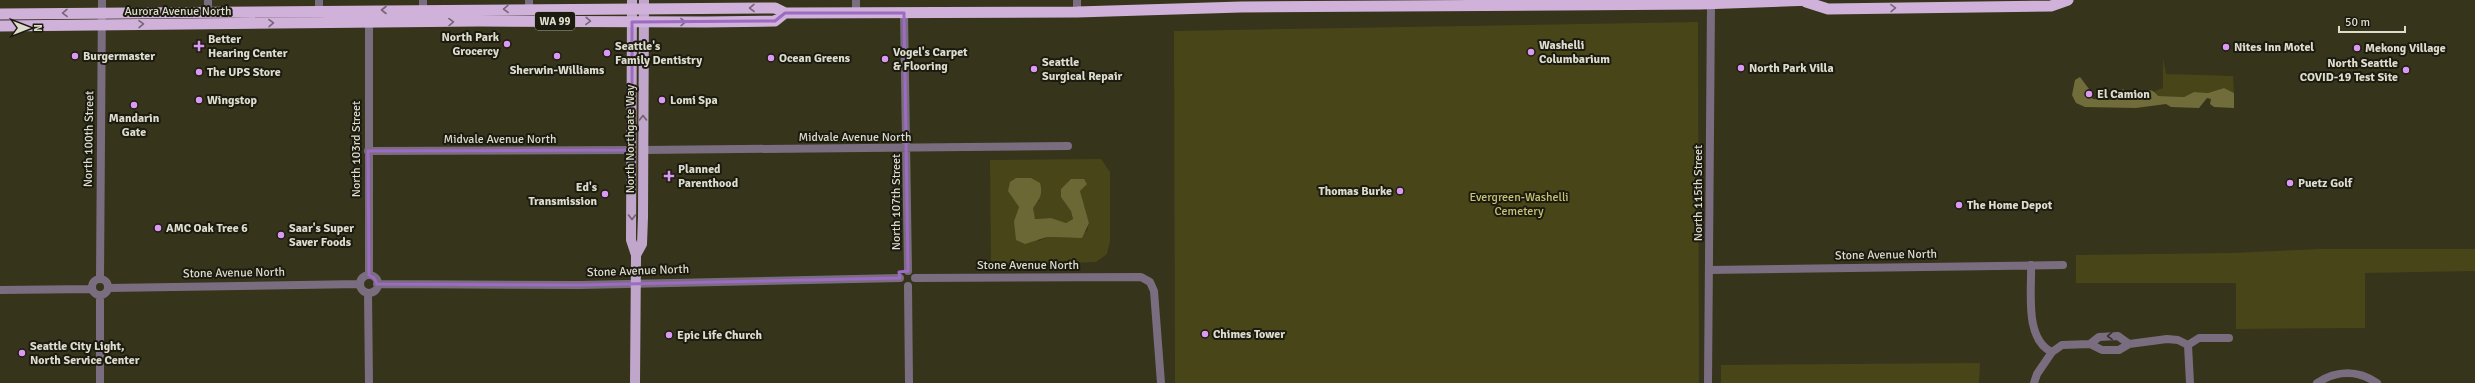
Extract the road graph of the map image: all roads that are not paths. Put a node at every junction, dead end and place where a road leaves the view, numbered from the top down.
1 (102, 0) edge
2 (856, 0) edge
3 (1077, 0) edge
4 (2068, 0) edge
5 (1809, 1) edge
6 (529, 4) edge
7 (632, 4) edge
8 (644, 4) edge
9 (1711, 4) junction
10 (208, 5) edge
11 (319, 5) edge
12 (423, 5) edge
13 (102, 12) junction
14 (1077, 12) junction
15 (785, 13) junction
16 (856, 13) junction
17 (904, 13) junction
18 (0, 14) edge
19 (368, 22) junction
20 (632, 22) junction
21 (644, 22) junction
22 (102, 24) junction
23 (0, 26) edge
24 (1068, 146) dead end
25 (908, 149) junction
26 (632, 150) junction
27 (643, 150) junction
28 (368, 152) junction
29 (636, 255) junction
30 (2031, 264) junction
31 (2063, 265) dead end
32 (1709, 270) junction
33 (908, 271) junction
34 (369, 275) junction
35 (900, 278) junction
36 (915, 278) junction
37 (100, 279) junction
38 (360, 284) junction
39 (377, 284) junction
40 (636, 284) junction
41 (908, 286) junction
42 (108, 288) junction
43 (92, 289) junction
44 (0, 290) edge
45 (368, 293) junction
46 (100, 295) junction
47 (2229, 338) dead end
48 (2090, 344) junction
49 (2130, 344) junction
50 (2188, 345) junction
51 (2052, 352) junction
52 (100, 383) edge
53 (369, 383) edge
54 (636, 383) edge
55 (909, 383) edge
56 (1161, 383) edge
57 (1708, 383) edge
58 (2034, 383) edge
59 (2190, 383) edge
60 (2317, 383) edge
61 (2377, 383) edge

1 - 13 street, North 100th Street
2 - 16 street
3 - 14 street
5 -> 4 highway, Aurora Avenue North / WA 99
5 - 9 highway, Aurora Avenue North / WA 99
6 - 7 highway, Aurora Avenue North / WA 99
6 -> 12 highway, Aurora Avenue North / WA 99
7 - 8 highway, Aurora Avenue North / WA 99
7 - 20 main road, North Northgate Way
15 -> 8 highway, Aurora Avenue North / WA 99
8 - 21 main road, North Northgate Way
9 - 14 highway, Aurora Avenue North / WA 99
9 - 32 street, North 115th Street
10 - 11 highway, Aurora Avenue North / WA 99
10 - 13 highway, Aurora Avenue North / WA 99
12 -> 11 highway, Aurora Avenue North / WA 99
13 -> 18 highway, Aurora Avenue North / WA 99
13 - 22 street, North 100th Street
14 - 17 highway, Aurora Avenue North / WA 99
15 - 16 highway, Aurora Avenue North / WA 99
21 -> 15 highway, Aurora Avenue North / WA 99
16 - 17 highway, Aurora Avenue North / WA 99
17 - 25 street, North 107th Street
19 -> 20 highway, Aurora Avenue North / WA 99
22 -> 19 highway, Aurora Avenue North / WA 99
19 - 28 street, North 103rd Street
20 - 21 highway, Aurora Avenue North / WA 99
20 - 26 main road, North Northgate Way
27 -> 21 main road, North Northgate Way
22 - 23 highway, Aurora Avenue North / WA 99
22 - 37 street, North 100th Street
24 - 25 street, Midvale Avenue North
25 - 27 street, Midvale Avenue North
25 - 33 street, North 107th Street
26 - 28 street, Midvale Avenue North
26 -> 29 main road, North Northgate Way
27 - 29 main road, North Northgate Way
28 - 34 street, North 103rd Street
29 - 40 main road, North Northgate Way
30 - 31 street, Stone Avenue North
30 - 32 street, Stone Avenue North
30 - 51 street
32 - 57 street, North 115th Street
33 - 35 street
33 - 36 street
34 - 38 street
34 - 39 street
35 - 40 street, Stone Avenue North
35 - 41 street
36 - 41 street
36 - 56 street, Stone Avenue North
37 - 42 street
37 - 43 street
38 - 42 street, Stone Avenue North
38 - 45 street
39 - 40 street, Stone Avenue North
39 - 45 street
40 - 54 main road, North Northgate Way
41 - 55 street
42 - 46 street
43 - 44 street
43 - 46 street
45 - 53 street
46 - 52 street
47 - 50 street
48 - 49 street
49 -> 48 street
48 - 51 street
49 - 50 street
50 - 59 street
51 - 58 street
60 - 61 street

